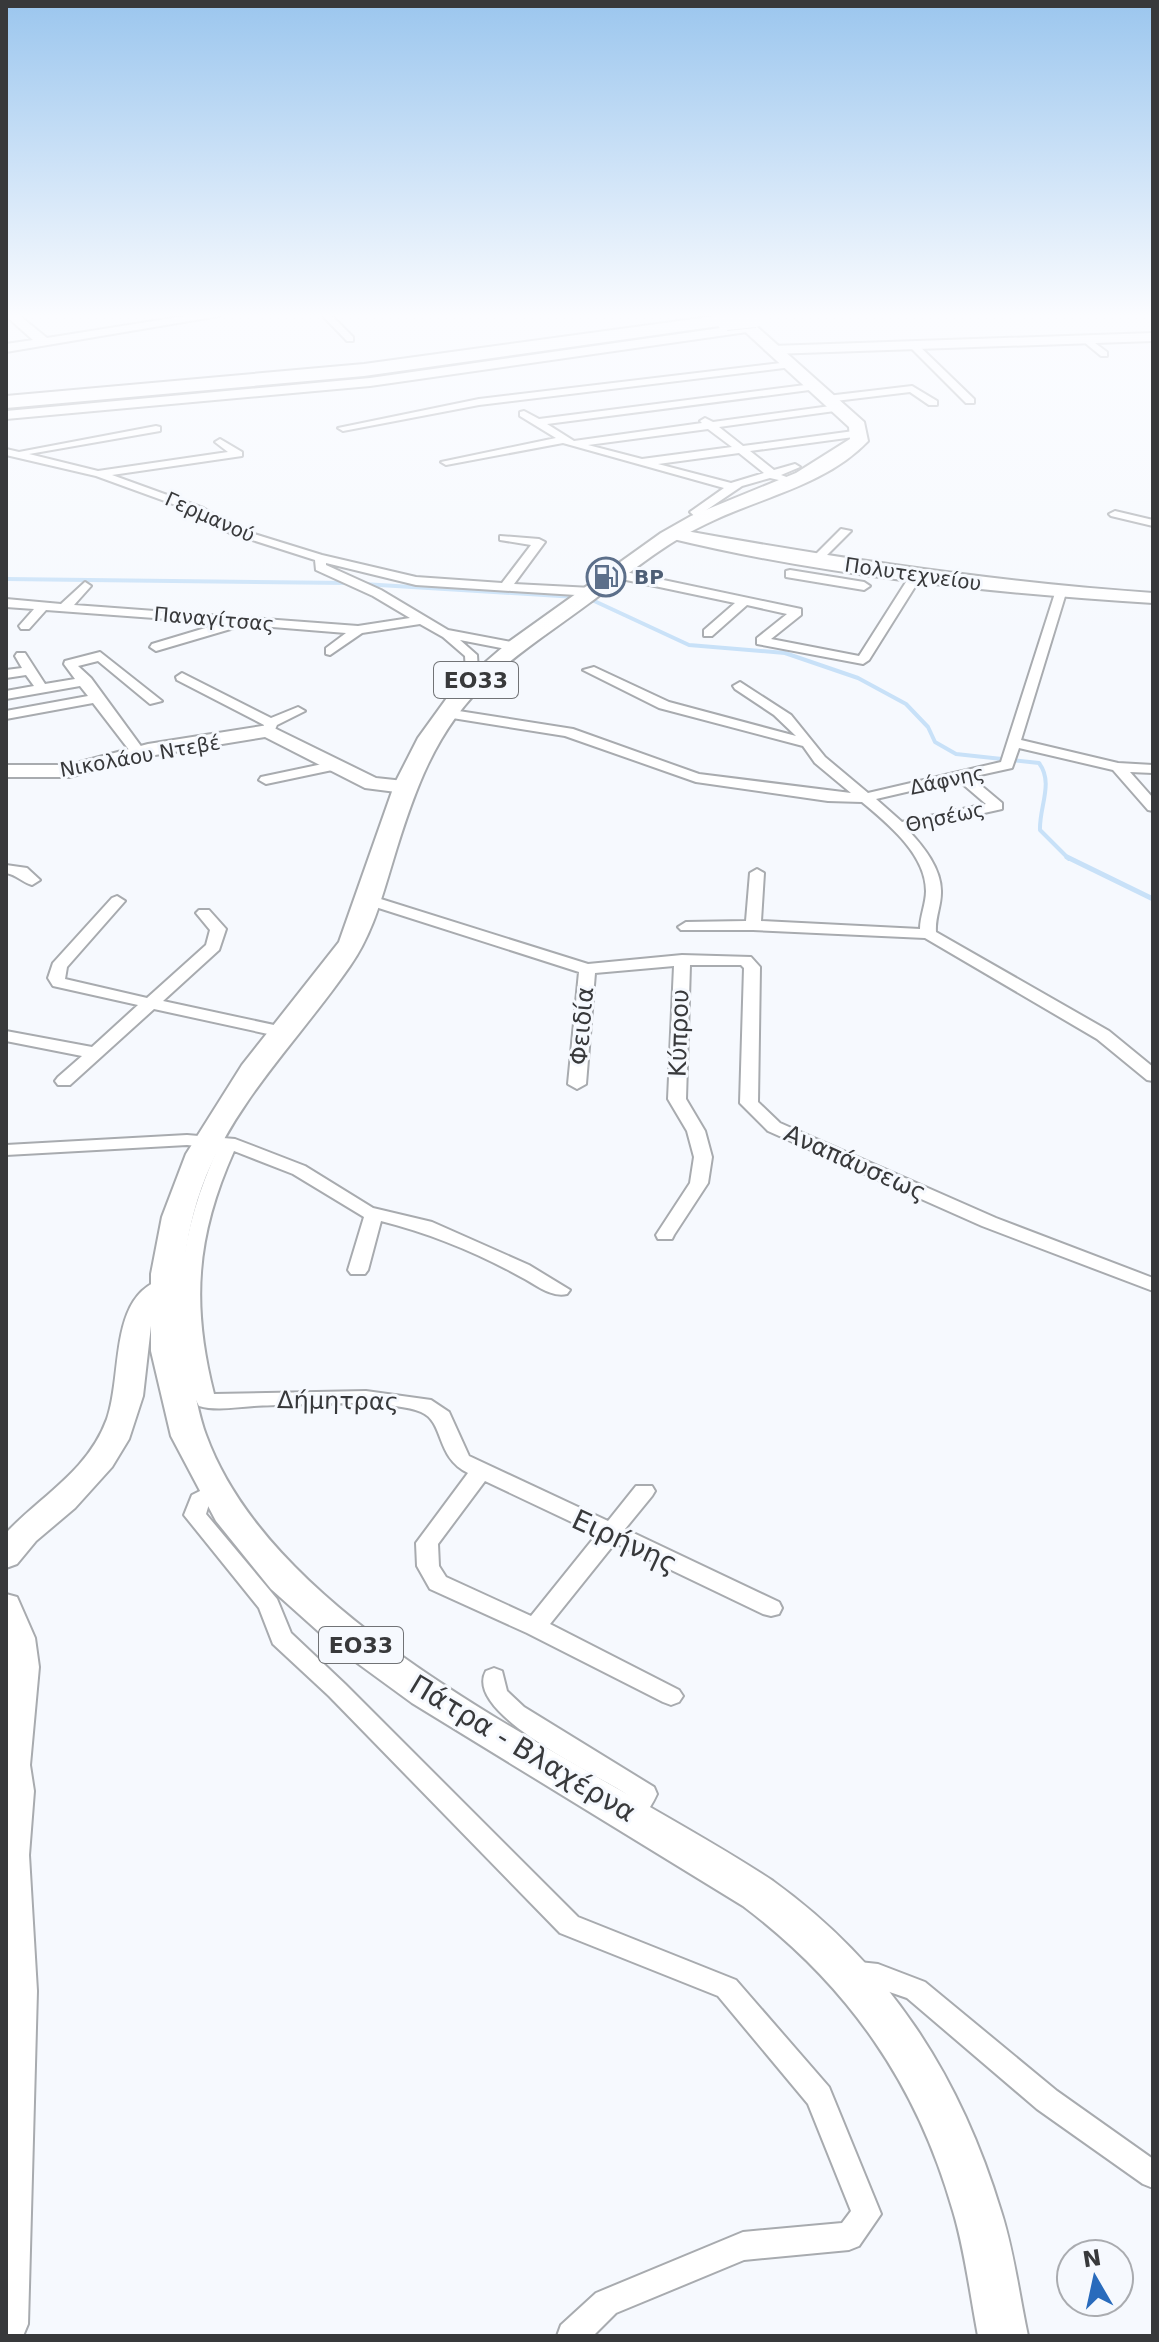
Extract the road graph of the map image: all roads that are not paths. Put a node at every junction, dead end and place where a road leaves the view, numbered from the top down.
1 (357, 425) edge
2 (542, 425) edge
3 (708, 425) edge
4 (710, 425) edge
5 (853, 425) edge
6 (343, 428) dead end
7 (156, 429) dead end
8 (861, 433) junction
9 (220, 442) dead end
10 (568, 442) junction
11 (739, 449) junction
12 (10, 453) edge
13 (446, 462) dead end
14 (639, 463) junction
15 (771, 473) junction
16 (99, 474) junction
17 (792, 474) junction
18 (732, 487) junction
19 (1115, 514) dead end
20 (701, 519) junction
21 (1153, 523) edge
22 (845, 531) dead end
23 (675, 534) junction
24 (504, 538) dead end
25 (321, 558) junction
26 (811, 560) junction
27 (616, 574) junction
28 (790, 574) junction
29 (917, 574) junction
30 (85, 586) dead end
31 (506, 586) junction
32 (777, 586) dead end
33 (864, 586) dead end
34 (1060, 593) junction
35 (586, 596) junction
36 (1153, 598) edge
37 (744, 601) junction
38 (6, 603) edge
39 (43, 606) junction
40 (65, 607) junction
41 (422, 620) junction
42 (243, 621) junction
43 (25, 626) dead end
44 (358, 630) junction
45 (444, 633) junction
46 (708, 633) dead end
47 (156, 647) dead end
48 (517, 647) junction
49 (330, 651) dead end
50 (21, 656) dead end
51 (31, 670) junction
52 (589, 670) dead end
53 (472, 671) dead end
54 (6, 674) edge
55 (182, 677) dead end
56 (86, 681) junction
57 (740, 686) dead end
58 (42, 689) junction
59 (6, 695) edge
60 (98, 698) junction
61 (155, 701) dead end
62 (298, 711) dead end
63 (446, 713) junction
64 (6, 715) edge
65 (270, 727) junction
66 (804, 742) junction
67 (138, 752) junction
68 (1012, 753) junction
69 (332, 766) junction
70 (1118, 767) junction
71 (1153, 769) edge
72 (6, 771) edge
73 (962, 777) junction
74 (266, 780) dead end
75 (404, 787) junction
76 (863, 798) junction
77 (1153, 807) edge
78 (896, 828) junction
79 (6, 869) edge
80 (757, 873) dead end
81 (32, 880) dead end
82 (368, 900) junction
83 (117, 901) dead end
84 (204, 913) dead end
85 (753, 925) junction
86 (686, 927) dead end
87 (928, 934) junction
88 (682, 960) junction
89 (587, 969) junction
90 (152, 1003) junction
91 (282, 1032) junction
92 (6, 1036) edge
93 (95, 1053) junction
94 (1153, 1076) edge
95 (64, 1081) dead end
96 (577, 1084) dead end
97 (219, 1142) junction
98 (6, 1150) edge
99 (374, 1214) junction
100 (665, 1235) dead end
101 (358, 1270) dead end
102 (1153, 1285) edge
103 (164, 1288) junction
104 (560, 1290) dead end
105 (480, 1472) junction
106 (216, 1491) junction
107 (644, 1491) dead end
108 (610, 1535) junction
109 (6, 1556) edge
110 (6, 1606) edge
111 (771, 1608) dead end
112 (535, 1627) junction
113 (494, 1677) dead end
114 (671, 1696) dead end
115 (630, 1814) junction
116 (9, 1854) edge
117 (849, 1973) junction
118 (1153, 2175) edge
119 (6, 2314) edge
120 (572, 2336) edge
121 (1003, 2336) edge

1 - 6 street
2 - 10 street
3 - 10 street
4 - 11 street
5 - 8 main road
7 - 12 street
8 - 11 street
8 - 17 main road, ΕΟ33
9 - 16 street
10 - 13 street
10 - 14 street
11 - 14 street
11 - 15 street
12 - 16 street, Γερμανού
14 - 18 street
15 - 17 street
15 - 18 street
16 - 25 street, Γερμανού
17 - 20 main road, ΕΟ33
18 - 20 street
19 - 21 street
20 - 23 main road, ΕΟ33
22 - 26 street
23 - 26 street, Πολυτεχνείου
23 - 27 main road, ΕΟ33
24 - 31 street
25 - 31 street, Γερμανού
25 - 41 street, Γερμανού
26 - 28 street
26 - 29 street, Πολυτεχνείου
27 - 35 main road, ΕΟ33
27 - 37 street
28 - 32 street
28 - 33 street
29 - 34 street, Πολυτεχνείου
29 - 37 street
30 - 40 street
31 - 35 street, Γερμανού
34 - 36 street, Πολυτεχνείου
34 - 68 street
35 - 48 main road, ΕΟ33
37 - 46 street
38 - 39 street, Παναγίτσας
39 - 40 street, Παναγίτσας
39 - 43 street
40 - 42 street, Παναγίτσας
41 - 44 street, Παναγίτσας
41 - 45 street
42 - 44 street, Παναγίτσας
42 - 47 street
44 - 49 street
45 - 48 street
45 - 53 street
48 - 63 main road, ΕΟ33
50 - 51 street
51 - 54 street
51 - 58 street
52 - 66 street
55 - 65 street
56 - 58 street
56 - 60 street
56 - 61 street
57 - 66 street
58 - 59 street
60 - 64 street
60 - 67 street
62 - 65 street
63 - 75 main road, ΕΟ33
63 - 76 street, Δάφνης
65 - 67 street, Νικολάου Ντεβέ
65 - 69 street
66 - 76 street
67 - 72 street, Νικολάου Ντεβέ
68 - 70 street
68 - 73 street, Δάφνης
69 - 74 street
69 - 75 street
70 - 71 street
70 - 77 street
73 - 76 street, Δάφνης
73 - 78 street, Θησέως
75 - 82 main road, Πάτρα - Βλαχέρνα / ΕΟ33
76 - 78 street
78 - 87 street
79 - 81 street
80 - 85 street
82 - 89 street, Αναπάυσεως
82 - 91 main road, Πάτρα - Βλαχέρνα / ΕΟ33
83 - 90 street
84 - 90 street
85 - 86 street
85 - 87 street
87 - 94 street
88 - 89 street, Αναπάυσεως
88 - 100 street, Κύπρου
88 - 102 street, Αναπάυσεως
89 - 96 street, Φειδία
90 - 91 street
90 - 93 street
91 - 97 main road, Πάτρα - Βλαχέρνα / ΕΟ33
92 - 93 street
93 - 95 street
97 - 98 street
97 - 99 street
97 - 103 main road, Πάτρα - Βλαχέρνα / ΕΟ33
97 - 105 street, Δήμητρας
99 - 101 street
99 - 104 street
103 - 106 main road, Πάτρα - Βλαχέρνα / ΕΟ33
103 - 109 street
105 - 108 street, Ειρήνης
105 - 112 street
106 - 115 main road, Πάτρα - Βλαχέρνα / ΕΟ33
106 - 120 street
107 - 108 street
108 - 111 street, Ειρήνης
108 - 112 street
110 - 116 street
112 - 114 street
113 - 115 street
115 - 117 main road, Πάτρα - Βλαχέρνα / ΕΟ33
116 - 119 street
117 - 118 street
117 - 121 main road, Πάτρα - Βλαχέρνα / ΕΟ33

